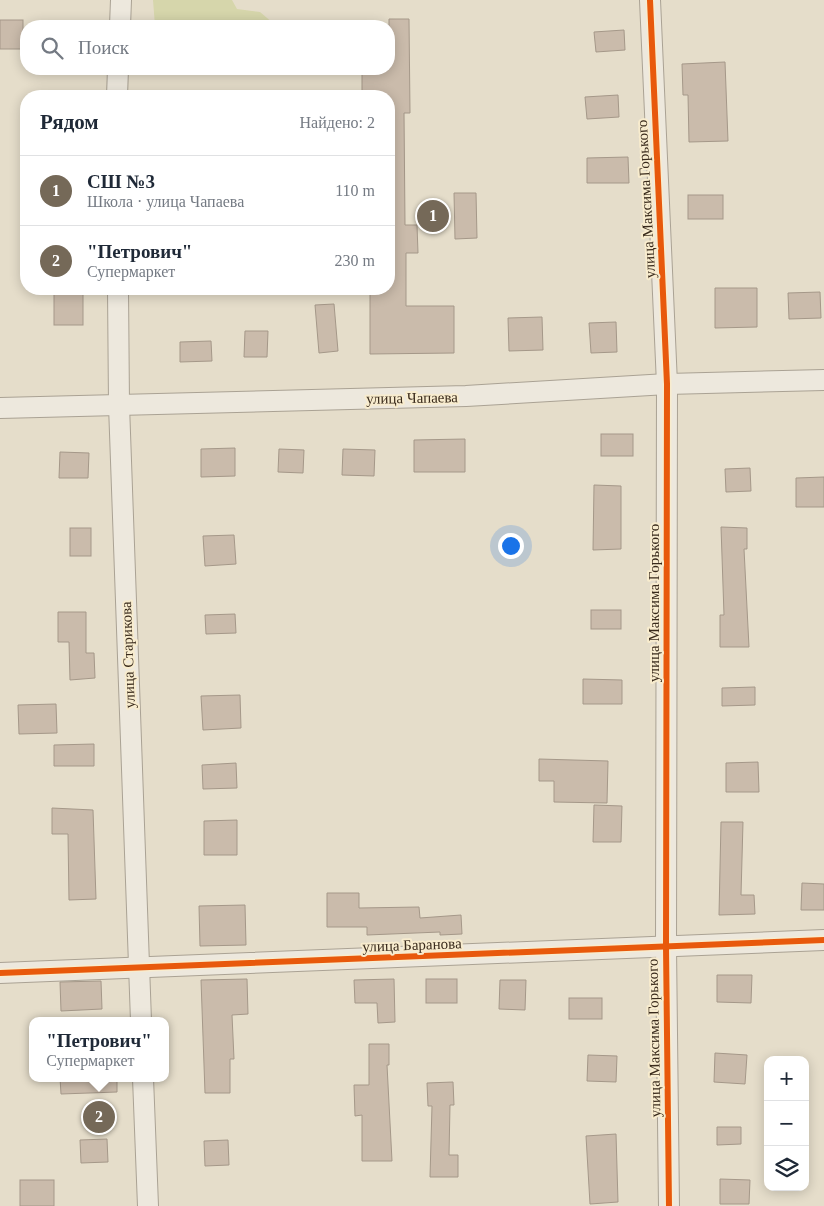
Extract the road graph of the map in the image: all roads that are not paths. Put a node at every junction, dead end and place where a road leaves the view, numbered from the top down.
1 (121, 0) edge
2 (650, 0) edge
3 (120, 20) edge
4 (118, 75) edge
5 (117, 90) edge
6 (118, 295) edge
7 (824, 380) edge
8 (667, 384) junction
9 (119, 405) junction
10 (0, 408) edge
11 (824, 940) edge
12 (666, 947) junction
13 (138, 968) junction
14 (0, 973) edge
15 (140, 1017) edge
16 (143, 1082) edge
17 (148, 1206) edge
18 (668, 1206) edge

1 - 3 street
2 - 8 street, улица Максима Горького
4 - 5 street
6 - 9 street, улица Старикова
7 - 8 street, улица Чапаева
8 - 9 street, улица Чапаева
8 - 12 street, улица Максима Горького
9 - 10 street, улица Чапаева
9 - 13 street, улица Старикова
11 - 12 street, улица Баранова
12 - 13 street, улица Баранова
12 - 18 street, улица Максима Горького
13 - 14 street, улица Баранова
13 - 15 street, улица Старикова
16 - 17 street

